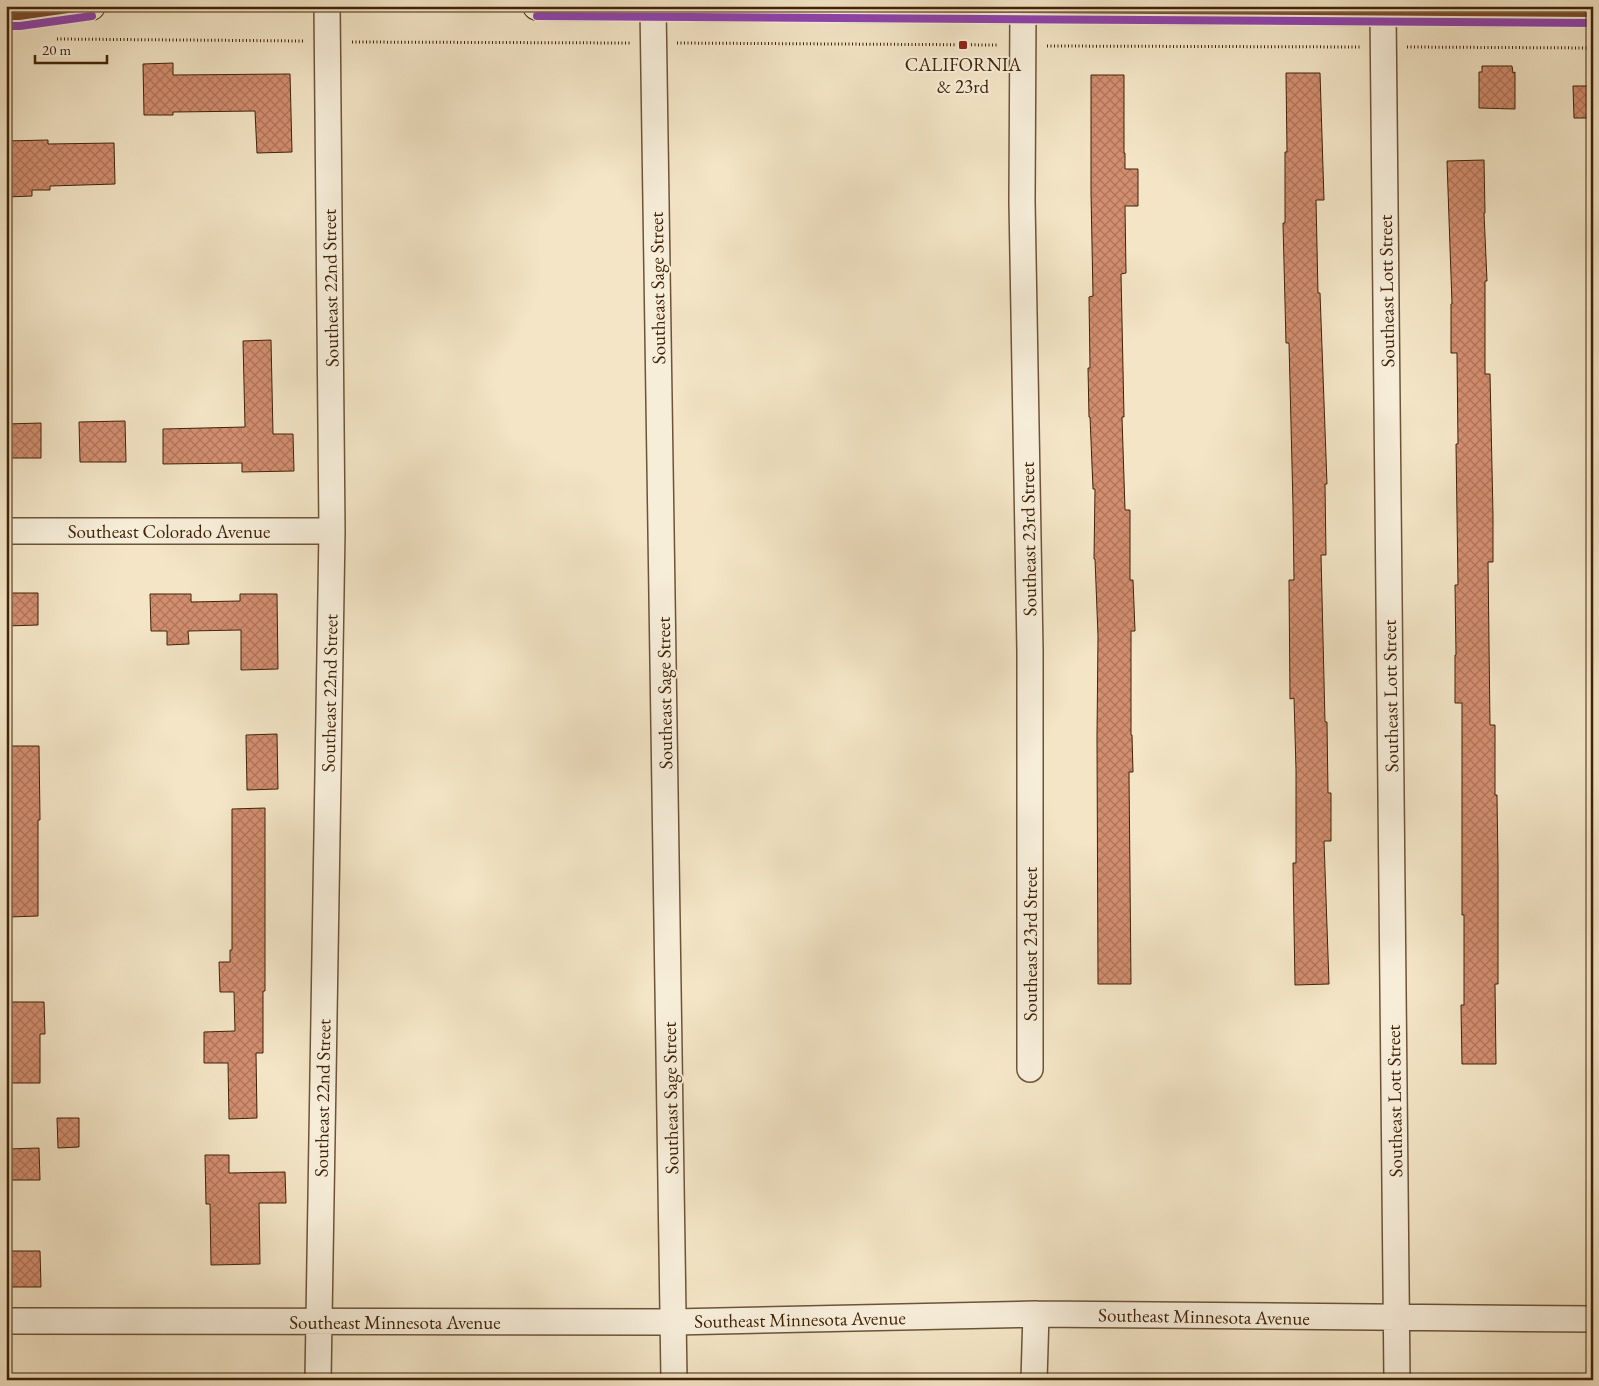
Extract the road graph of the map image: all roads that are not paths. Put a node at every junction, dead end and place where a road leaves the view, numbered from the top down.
1 (91, 6) edge
2 (327, 6) edge
3 (537, 6) edge
4 (653, 7) edge
5 (986, 8) edge
6 (1023, 10) junction
7 (1383, 12) junction
8 (1593, 13) edge
9 (6, 16) edge
10 (6, 531) edge
11 (332, 531) junction
12 (1030, 1069) dead end
13 (1036, 1314) junction
14 (1396, 1318) junction
15 (1593, 1319) edge
16 (6, 1321) edge
17 (318, 1322) junction
18 (674, 1322) junction
19 (318, 1380) edge
20 (674, 1380) edge
21 (1034, 1380) edge
22 (1397, 1380) edge

1 - 9 main road
2 - 11 street, Southeast 22nd Street
3 - 4 main road
4 - 5 main road
4 - 18 street, Southeast Sage Street
5 - 6 main road
6 - 7 main road
6 - 12 street, Southeast 23rd Street
7 - 8 main road
7 - 14 street, Southeast Lott Street
10 - 11 street, Southeast Colorado Avenue
11 - 17 street, Southeast 22nd Street
13 - 14 street, Southeast Minnesota Avenue
13 - 18 street, Southeast Minnesota Avenue
13 - 21 street
14 - 15 street, Southeast Minnesota Avenue
14 - 22 street, Southeast Lott Street
16 - 17 street, Southeast Minnesota Avenue
17 - 18 street, Southeast Minnesota Avenue
17 - 19 street, Southeast 22nd Street
18 - 20 street, Southeast Sage Street

